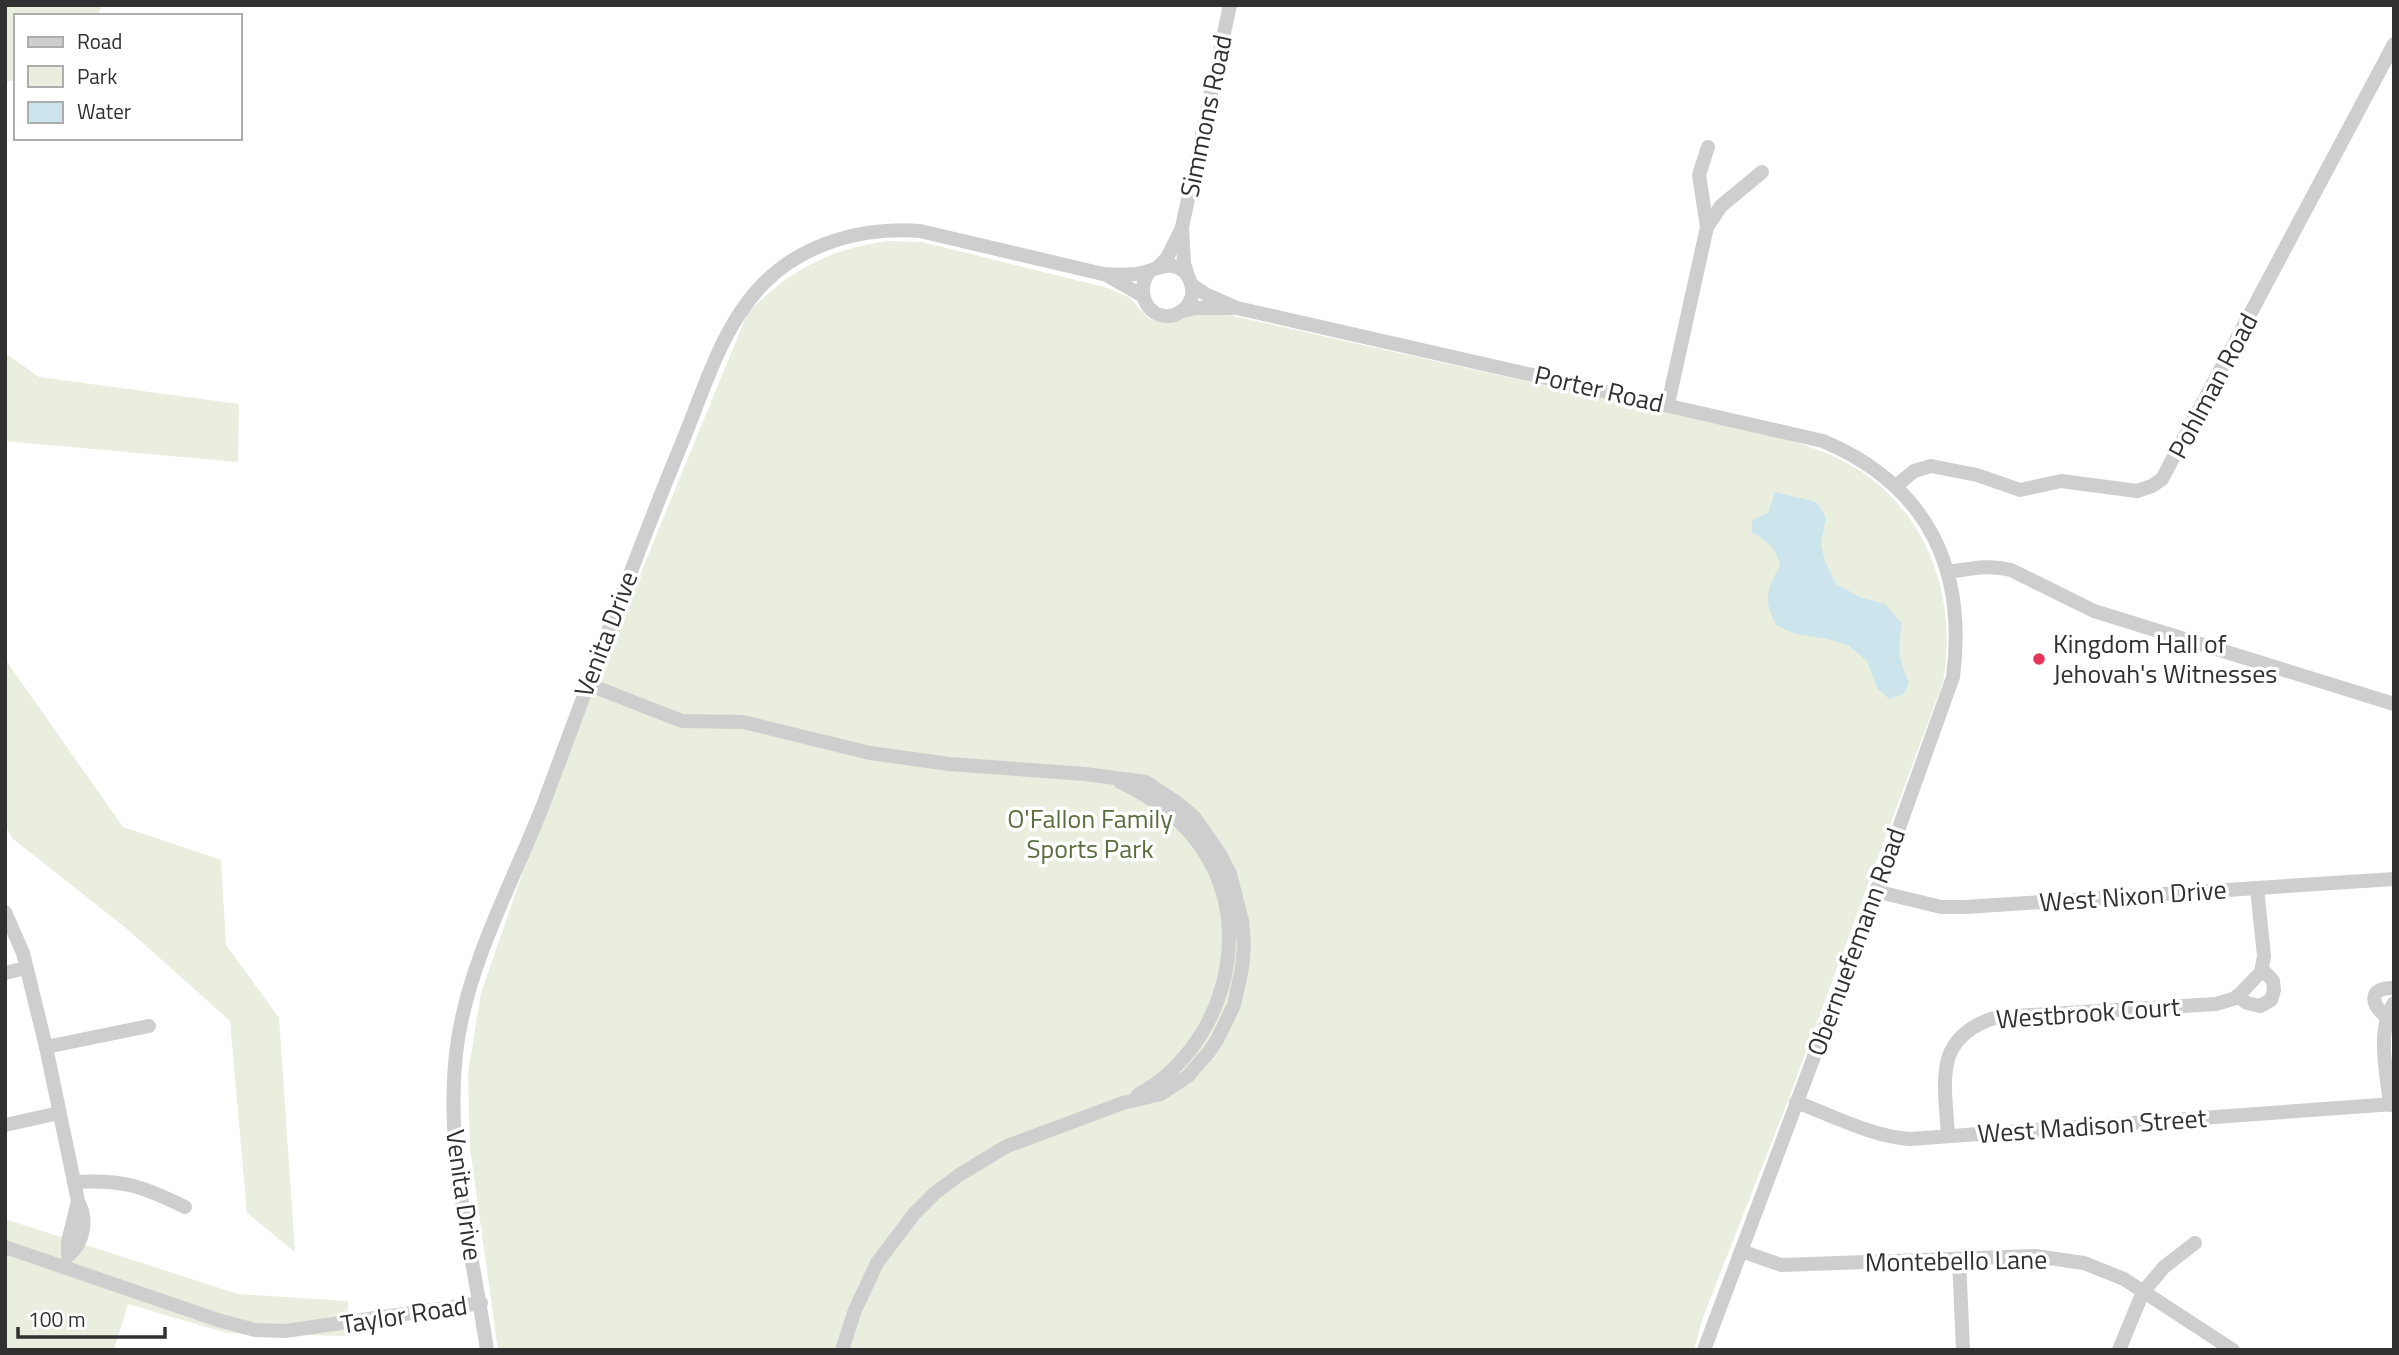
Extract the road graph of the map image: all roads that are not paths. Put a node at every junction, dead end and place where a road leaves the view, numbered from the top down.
1 (1230, 5) edge
2 (2394, 44) edge
3 (1708, 147) dead end
4 (1762, 172) dead end
5 (1182, 227) junction
6 (1707, 227) junction
7 (1153, 270) junction
8 (1103, 274) junction
9 (1190, 280) junction
10 (1143, 296) junction
11 (1237, 308) junction
12 (1180, 312) junction
13 (1668, 404) junction
14 (1896, 485) junction
15 (1929, 528) joint
16 (1948, 572) junction
17 (587, 684) junction
18 (2394, 704) edge
19 (2394, 879) edge
20 (2258, 888) junction
21 (1875, 891) junction
22 (5, 912) edge
23 (26, 968) junction
24 (2262, 969) junction
25 (5, 973) edge
26 (2394, 988) edge
27 (2238, 996) junction
28 (2394, 1003) edge
29 (2387, 1017) junction
30 (149, 1026) dead end
31 (46, 1047) junction
32 (1796, 1102) junction
33 (2392, 1104) edge
34 (59, 1113) junction
35 (5, 1125) edge
36 (1948, 1136) junction
37 (74, 1182) junction
38 (185, 1206) dead end
39 (2195, 1243) dead end
40 (5, 1247) edge
41 (1741, 1251) junction
42 (1959, 1259) junction
43 (66, 1262) junction
44 (2143, 1292) junction
45 (481, 1303) junction
46 (487, 1350) edge
47 (842, 1350) edge
48 (1704, 1350) edge
49 (1963, 1350) edge
50 (2119, 1350) edge
51 (2233, 1350) edge

1 - 5 street, Simmons Road
2 - 14 street, Pohlman Road
3 - 6 street
4 - 6 street
5 - 7 street, Simmons Road
5 - 9 street, Simmons Road
6 - 13 street
7 - 8 street, Venita Drive
7 - 9 street
7 - 10 street
8 - 10 street, Venita Drive
8 - 17 street, Venita Drive
9 - 11 street, Porter Road
9 - 12 street
10 - 12 street
11 - 12 street, Porter Road
11 - 13 street, Porter Road
13 - 14 street, Porter Road
14 - 15 street, Porter Road
15 - 16 street, Obernuefemann Road
16 - 18 street
16 - 21 street, Obernuefemann Road
17 - 45 street, Venita Drive
17 - 47 street
19 - 20 street, West Nixon Drive
20 - 21 street, West Nixon Drive
20 - 24 street, Westbrook Court
21 - 32 street, Obernuefemann Road
22 - 23 street
23 - 25 street
23 - 31 street
24 - 27 street
24 - 27 street, Westbrook Court
26 - 29 street
27 - 36 street, Westbrook Court
28 - 29 street
29 - 33 street
30 - 31 street
31 - 34 street
32 - 36 street, West Madison Street
32 - 41 street, Obernuefemann Road
33 - 36 street, West Madison Street
34 - 35 street
34 - 37 street
37 - 38 street
37 - 43 street
39 - 44 street
40 - 43 street, Taylor Road
41 - 42 street, Montebello Lane
41 - 48 street, Obernuefemann Road
42 - 44 street, Montebello Lane
42 - 49 street
43 - 45 street, Taylor Road
44 - 50 street
44 - 51 street, Montebello Lane
45 - 46 street, Venita Drive

